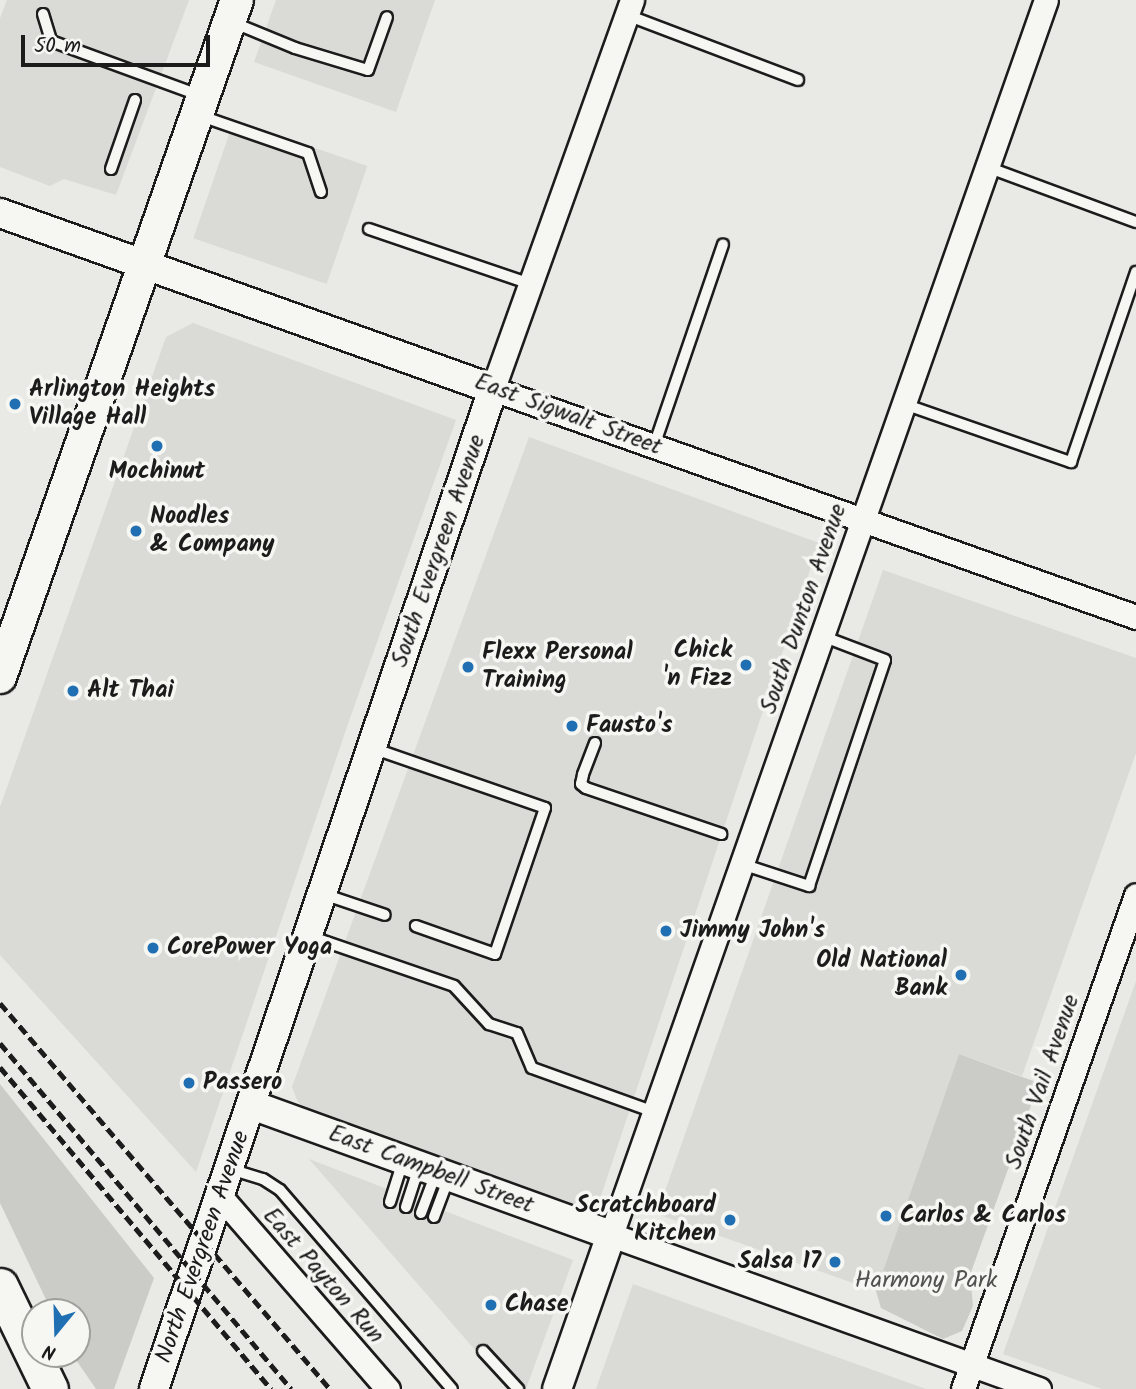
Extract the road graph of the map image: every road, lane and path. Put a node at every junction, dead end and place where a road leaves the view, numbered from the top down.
1 (1046, 0) edge
2 (629, 8) edge
3 (234, 11) edge
4 (43, 14) dead end
5 (387, 17) dead end
6 (798, 80) dead end
7 (135, 100) dead end
8 (201, 106) junction
9 (987, 167) junction
10 (111, 169) dead end
11 (321, 192) dead end
12 (0, 213) edge
13 (1136, 222) edge
14 (369, 229) dead end
15 (723, 245) dead end
16 (145, 264) junction
17 (1136, 272) edge
18 (531, 284) junction
19 (493, 389) junction
20 (904, 404) junction
21 (654, 446) junction
22 (864, 520) junction
23 (1136, 617) edge
24 (822, 636) junction
25 (0, 677) edge
26 (595, 743) dead end
27 (373, 748) junction
28 (721, 834) dead end
29 (742, 864) junction
30 (323, 894) junction
31 (1136, 895) edge
32 (385, 915) dead end
33 (416, 926) dead end
34 (309, 936) junction
35 (252, 1105) junction
36 (654, 1112) junction
37 (230, 1169) junction
38 (427, 1169) junction
39 (220, 1196) junction
40 (390, 1202) dead end
41 (406, 1207) dead end
42 (421, 1213) dead end
43 (434, 1217) dead end
44 (611, 1235) junction
45 (0, 1286) edge
46 (483, 1350) dead end
47 (971, 1366) junction
48 (50, 1389) edge
49 (154, 1389) edge
50 (388, 1389) edge
51 (452, 1389) edge
52 (518, 1389) edge
53 (557, 1389) edge
54 (963, 1389) edge
55 (1040, 1389) edge

1 - 9 street, South Dunton Avenue
2 - 6 lane
2 - 18 street, South Evergreen Avenue
3 - 5 lane
3 - 8 main road
4 - 8 lane
7 - 10 lane
8 - 11 lane
8 - 16 main road
9 - 13 lane
9 - 20 street, South Dunton Avenue
12 - 16 street, East Sigwalt Street
14 - 18 lane
15 - 21 lane
16 - 19 street, East Sigwalt Street
16 - 25 main road
17 - 20 lane
18 - 19 street, South Evergreen Avenue
19 - 21 street, East Sigwalt Street
19 - 27 street, South Evergreen Avenue
20 - 22 street, South Dunton Avenue
21 - 22 street, East Sigwalt Street
22 - 23 street, East Sigwalt Street
22 - 24 street, South Dunton Avenue
24 - 29 street, South Dunton Avenue
24 - 29 lane
26 - 28 lane
27 - 30 street, South Evergreen Avenue
27 - 33 lane
29 - 36 street, South Dunton Avenue
30 - 32 lane
30 - 34 street, South Evergreen Avenue
31 - 47 street, South Vail Avenue
34 - 35 street, South Evergreen Avenue
34 - 36 lane
35 - 37 street, North Evergreen Avenue
35 - 38 street, East Campbell Street
36 - 44 street, South Dunton Avenue
37 - 39 street, North Evergreen Avenue
37 - 51 lane
38 - 40 lane
38 - 41 lane
38 - 42 lane
38 - 43 lane
38 - 44 street, East Campbell Street
39 - 49 street, North Evergreen Avenue
39 - 50 street, East Payton Run
44 - 47 street
44 - 53 street
45 - 48 main road
46 - 52 lane
47 - 54 street, South Vail Avenue
47 - 55 street

